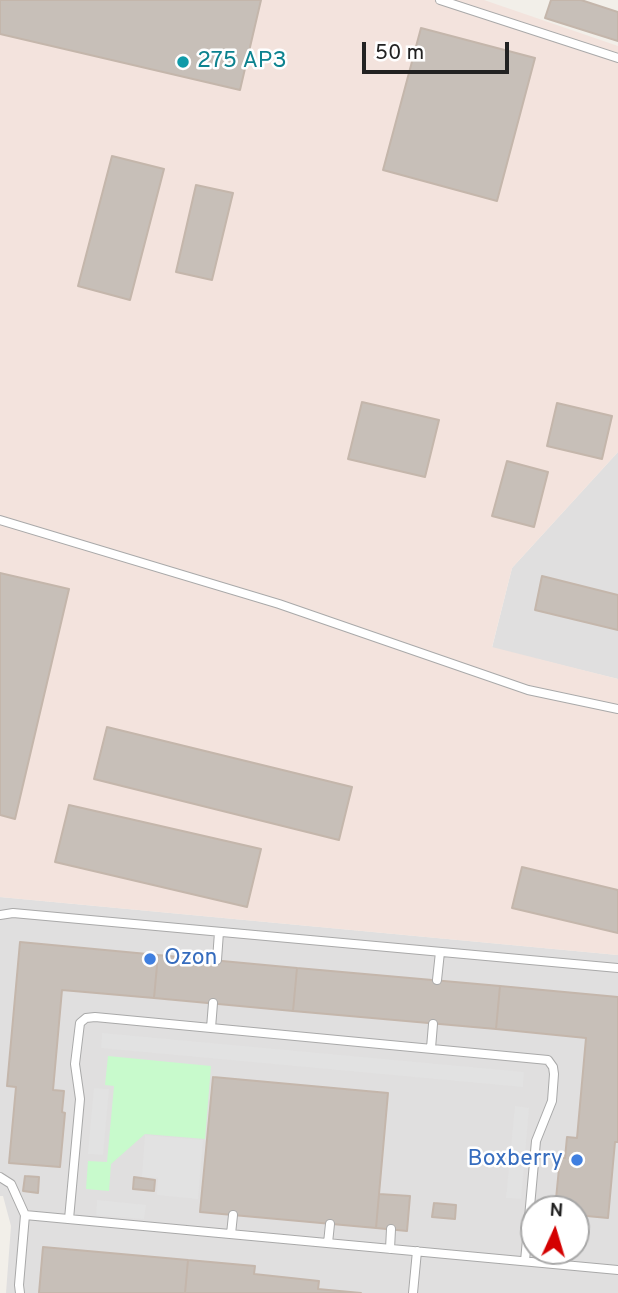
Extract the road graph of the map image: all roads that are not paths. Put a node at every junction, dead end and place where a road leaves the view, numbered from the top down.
1 (440, 0) edge
2 (618, 58) edge
3 (0, 520) edge
4 (618, 709) edge
5 (0, 915) edge
6 (219, 932) junction
7 (440, 952) junction
8 (217, 960) dead end
9 (618, 968) edge
10 (437, 980) dead end
11 (213, 1003) dead end
12 (433, 1024) dead end
13 (211, 1028) junction
14 (431, 1048) junction
15 (0, 1177) edge
16 (531, 1195) edge
17 (25, 1215) junction
18 (233, 1215) dead end
19 (69, 1220) junction
20 (330, 1224) dead end
21 (391, 1229) dead end
22 (231, 1234) junction
23 (328, 1243) junction
24 (390, 1249) junction
25 (417, 1251) junction
26 (520, 1261) edge
27 (566, 1265) edge
28 (618, 1270) edge
29 (20, 1293) edge
30 (413, 1293) edge

1 - 2 lane
3 - 4 lane
5 - 6 lane
6 - 7 lane
6 - 8 lane
7 - 9 lane
7 - 10 lane
11 - 13 lane
12 - 14 lane
13 - 14 lane
13 - 19 lane
14 - 16 lane
15 - 17 lane
17 - 19 lane
17 - 29 lane
18 - 22 lane
19 - 22 lane
20 - 23 lane
21 - 24 lane
22 - 23 lane
23 - 24 lane
24 - 25 lane
25 - 26 lane
25 - 30 lane
27 - 28 lane

